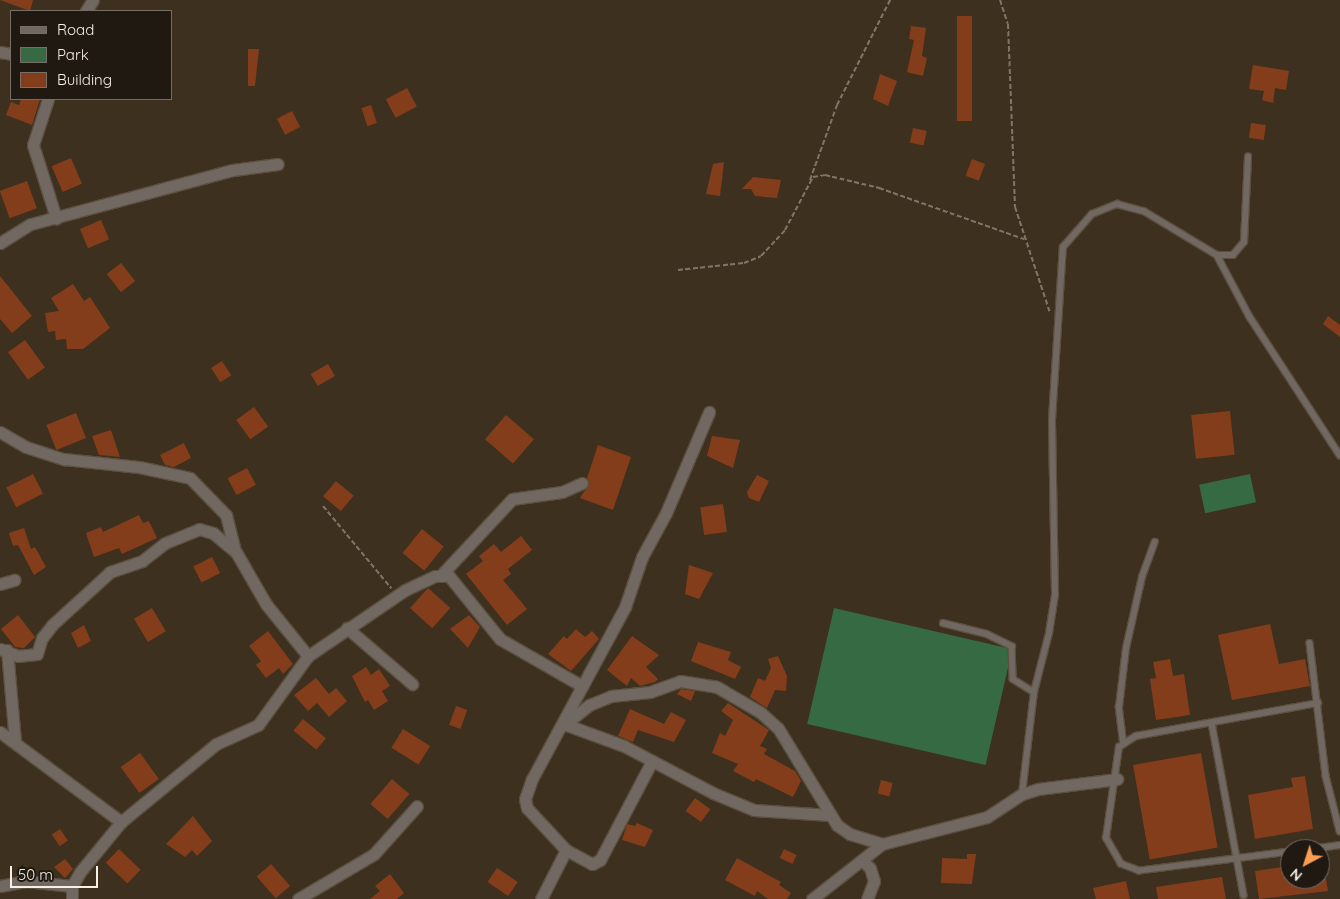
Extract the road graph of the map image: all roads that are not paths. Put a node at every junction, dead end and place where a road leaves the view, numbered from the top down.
1 (48, 100) edge
2 (1248, 157) dead end
3 (278, 164) dead end
4 (56, 218) junction
5 (0, 243) edge
6 (1217, 255) junction
7 (709, 412) dead end
8 (0, 432) edge
9 (1340, 455) edge
10 (582, 483) dead end
11 (1155, 542) dead end
12 (236, 552) junction
13 (443, 573) junction
14 (14, 580) dead end
15 (0, 584) edge
16 (943, 623) dead end
17 (347, 628) junction
18 (1310, 643) dead end
19 (4, 650) edge
20 (308, 656) junction
21 (412, 684) dead end
22 (582, 686) junction
23 (1034, 692) junction
24 (1318, 703) junction
25 (1212, 723) junction
26 (564, 724) junction
27 (0, 732) edge
28 (15, 741) junction
29 (1123, 742) junction
30 (652, 761) junction
31 (1117, 779) junction
32 (1022, 794) junction
33 (417, 806) dead end
34 (1339, 814) edge
35 (830, 815) junction
36 (121, 822) junction
37 (1340, 830) edge
38 (882, 844) junction
39 (566, 850) junction
40 (1280, 853) edge
41 (1238, 859) junction
42 (862, 860) junction
43 (0, 886) edge
44 (72, 886) junction
45 (1244, 895) dead end
46 (72, 899) edge
47 (298, 899) edge
48 (541, 899) edge
49 (812, 899) edge
50 (867, 899) edge

1 - 4 street
2 - 6 lane
3 - 4 street
4 - 5 street
6 - 9 lane
6 - 23 lane
7 - 22 street
8 - 12 street
10 - 13 street
11 - 29 lane
12 - 19 street
12 - 20 street
13 - 17 street
13 - 22 street
14 - 15 street
16 - 23 lane
17 - 20 street
17 - 21 street
18 - 24 lane
19 - 28 street
20 - 36 street
22 - 26 street
23 - 32 lane
24 - 25 lane
24 - 34 lane
25 - 29 lane
25 - 41 lane
26 - 30 street
26 - 35 street
26 - 39 street
27 - 28 street
28 - 36 street
29 - 31 lane
30 - 35 street
30 - 39 street
31 - 32 street
31 - 41 lane
32 - 38 street
33 - 47 street
34 - 37 lane
35 - 38 street
36 - 44 street
38 - 42 street
39 - 48 street
40 - 41 lane
41 - 45 lane
42 - 49 street
42 - 50 street
43 - 44 street
44 - 46 street

